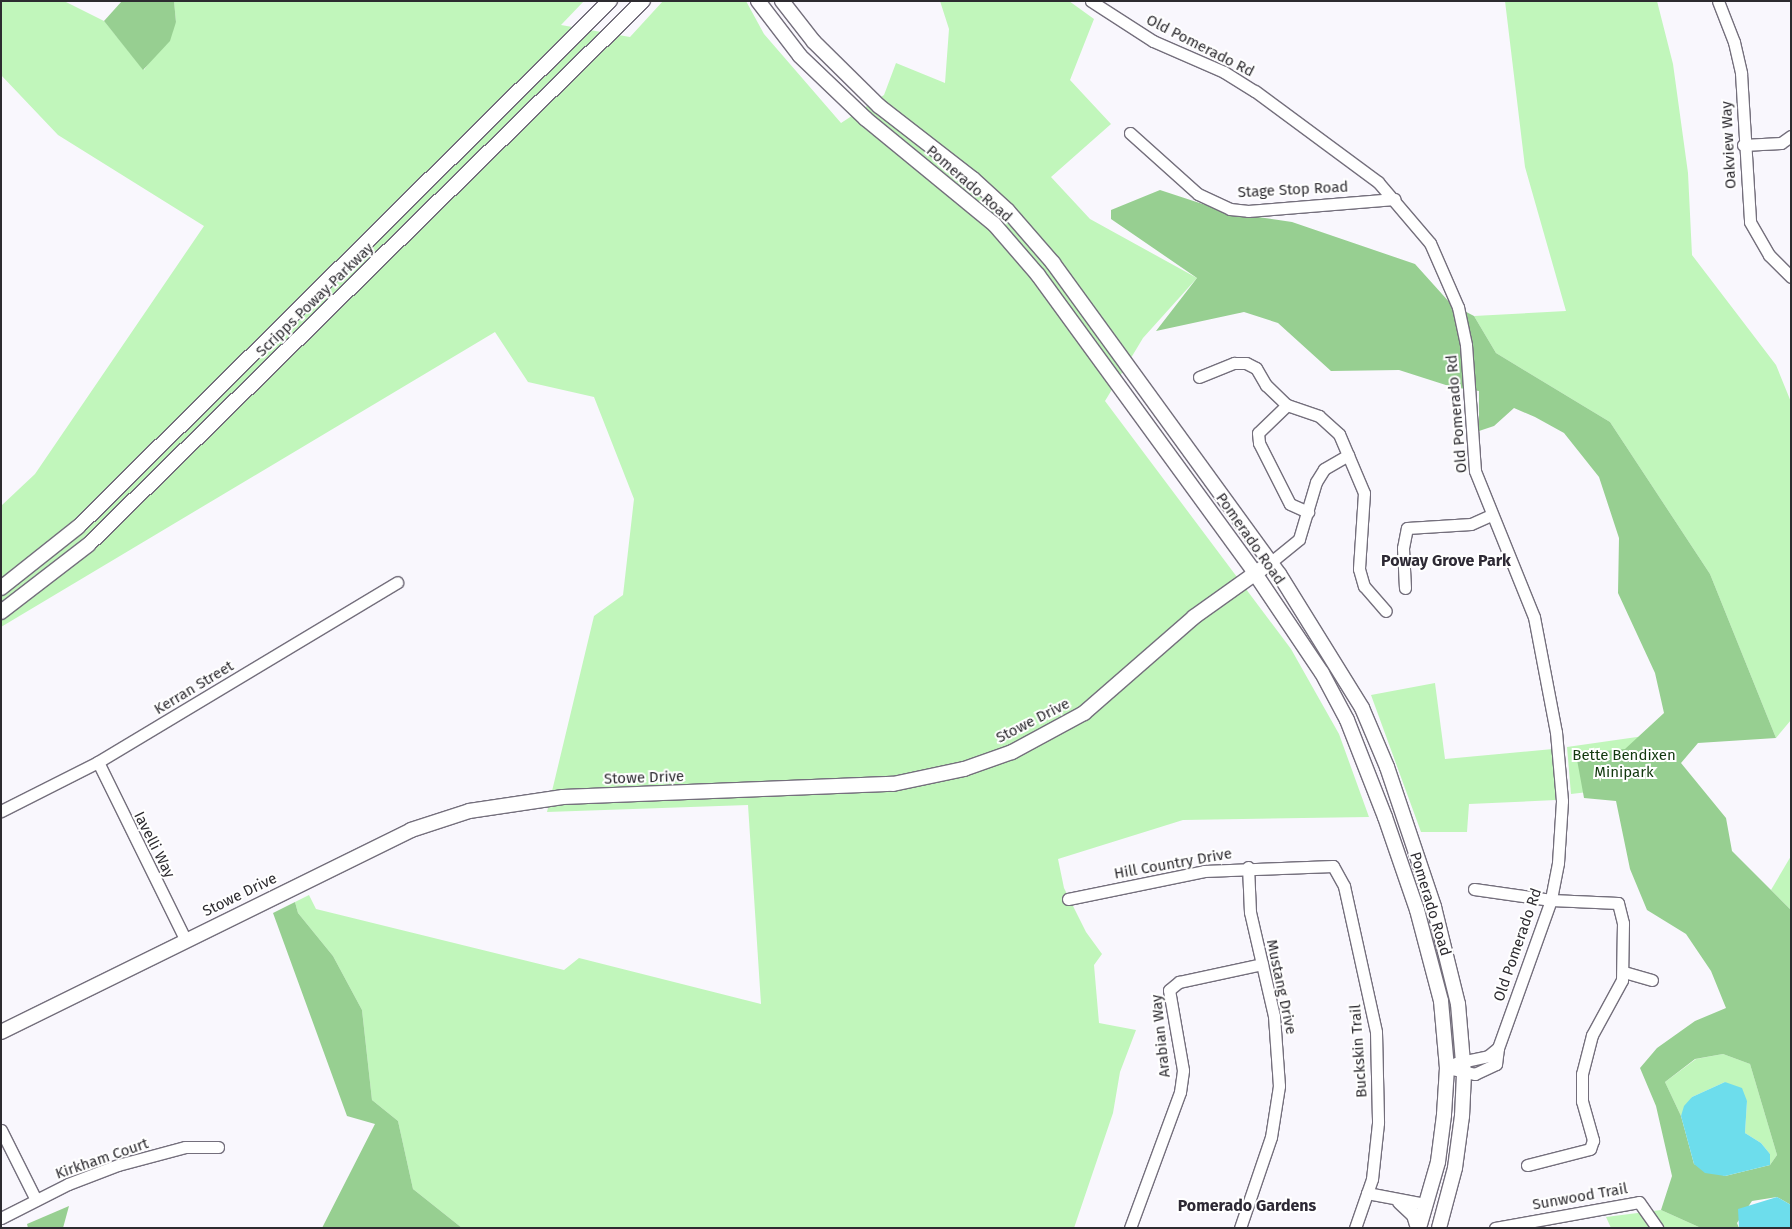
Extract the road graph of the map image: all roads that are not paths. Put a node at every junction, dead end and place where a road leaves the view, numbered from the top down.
1 (610, 1) edge
2 (643, 1) edge
3 (758, 1) edge
4 (782, 1) edge
5 (1091, 1) edge
6 (1718, 1) edge
7 (1130, 133) dead end
8 (1791, 136) edge
9 (1743, 145) junction
10 (1395, 199) junction
11 (1791, 277) edge
12 (1199, 377) dead end
13 (1287, 405) junction
14 (1348, 455) junction
15 (1308, 512) junction
16 (1490, 515) junction
17 (1271, 562) junction
18 (1254, 573) junction
19 (397, 582) dead end
20 (1, 588) edge
21 (1405, 588) dead end
22 (1386, 610) dead end
23 (1, 612) edge
24 (98, 762) junction
25 (1, 811) edge
26 (1248, 867) junction
27 (1339, 874) joint
28 (1474, 888) dead end
29 (1068, 899) dead end
30 (1550, 900) junction
31 (185, 940) junction
32 (1262, 964) junction
33 (1624, 972) junction
34 (1652, 980) dead end
35 (1, 1032) edge
36 (1498, 1048) junction
37 (1463, 1059) junction
38 (1447, 1068) junction
39 (1464, 1074) junction
40 (1, 1130) edge
41 (218, 1146) dead end
42 (1527, 1165) dead end
43 (1367, 1193) junction
44 (36, 1200) junction
45 (1400, 1202) junction
46 (1426, 1204) junction
47 (1, 1218) edge
48 (1130, 1228) edge
49 (1240, 1228) edge
50 (1355, 1228) edge
51 (1419, 1228) edge
52 (1433, 1228) edge
53 (1439, 1228) edge
54 (1495, 1228) edge
55 (1657, 1228) edge

1 - 20 main road, Scripps Poway Parkway
2 - 23 main road, Scripps Poway Parkway
3 - 18 main road, Pomerado Road
4 - 17 main road, Pomerado Road
5 - 10 street, Old Pomerado Rd
6 - 9 street, Oakview Way
7 - 10 street, Stage Stop Road
8 - 9 street
9 - 11 street, Oakview Way
10 - 16 street, Old Pomerado Rd
12 - 13 street
13 - 14 street
13 - 15 street
14 - 15 street
14 - 22 street
15 - 17 street
16 - 21 street
16 - 30 street, Old Pomerado Rd
17 - 18 main road, Stowe Drive
17 - 37 main road, Pomerado Road
18 - 31 main road, Stowe Drive
18 - 38 main road, Pomerado Road
19 - 24 street, Kerran Street
24 - 25 street, Kerran Street
24 - 31 street, Iavelli Way
26 - 27 street, Hill Country Drive
26 - 29 street, Hill Country Drive
26 - 32 street, Mustang Drive
27 - 43 street, Buckskin Trail
28 - 30 street
30 - 33 street
30 - 36 street, Old Pomerado Rd
31 - 35 main road, Stowe Drive
32 - 48 street, Arabian Way
32 - 49 street, Mustang Drive
33 - 34 street
33 - 42 street
36 - 37 street
36 - 39 street, Old Pomerado Rd
37 - 38 street
37 - 39 main road, Pomerado Road
38 - 39 street, Old Pomerado Rd
38 - 46 main road, Pomerado Road
39 - 53 main road, Pomerado Road
40 - 44 street
41 - 44 street, Kirkham Court
43 - 45 street
43 - 50 street, Buckskin Trail
44 - 47 street, Kirkham Court
45 - 46 street
45 - 51 main road
46 - 51 main road, Pomerado Road
46 - 52 main road
54 - 55 street, Sunwood Trail

